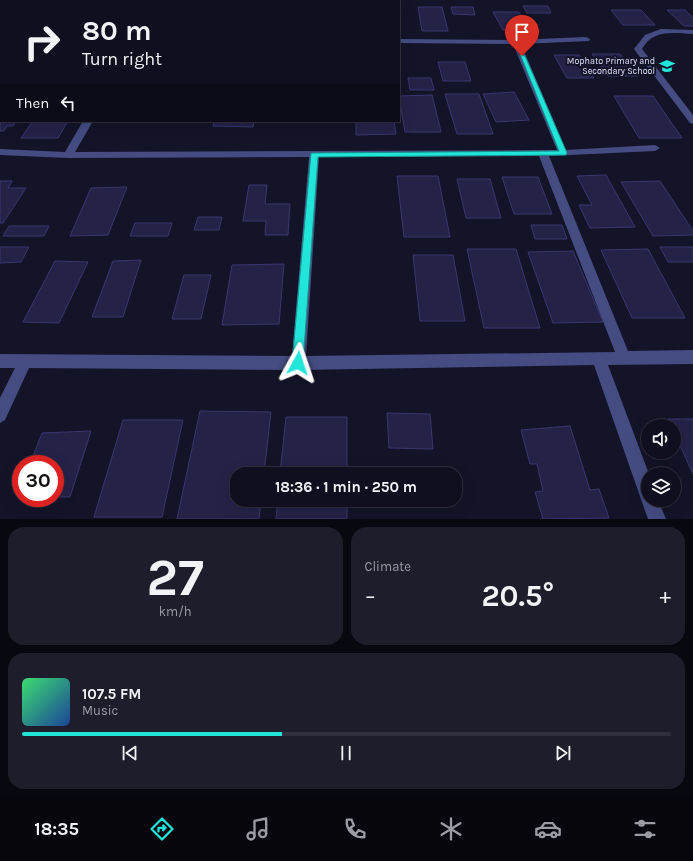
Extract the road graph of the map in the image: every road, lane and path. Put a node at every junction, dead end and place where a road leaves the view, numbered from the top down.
1 (693, 32) edge
2 (586, 39) dead end
3 (400, 41) edge
4 (516, 42) junction
5 (693, 121) edge
6 (87, 122) edge
7 (655, 148) dead end
8 (0, 152) edge
9 (543, 153) junction
10 (563, 153) junction
11 (68, 155) junction
12 (314, 155) junction
13 (693, 357) edge
14 (598, 358) junction
15 (624, 358) junction
16 (0, 361) edge
17 (25, 361) junction
18 (298, 363) junction
19 (0, 415) edge
20 (641, 475) edge
21 (653, 507) edge
22 (657, 519) edge

1 - 5 street
2 - 4 street
3 - 4 street
4 - 10 street
6 - 11 street
7 - 10 street
8 - 11 street
9 - 10 street
9 - 12 street
9 - 15 street
11 - 12 street
12 - 18 street
13 - 15 street
14 - 15 street
14 - 18 street
14 - 20 street
16 - 17 street
17 - 18 street
17 - 19 street
21 - 22 street

